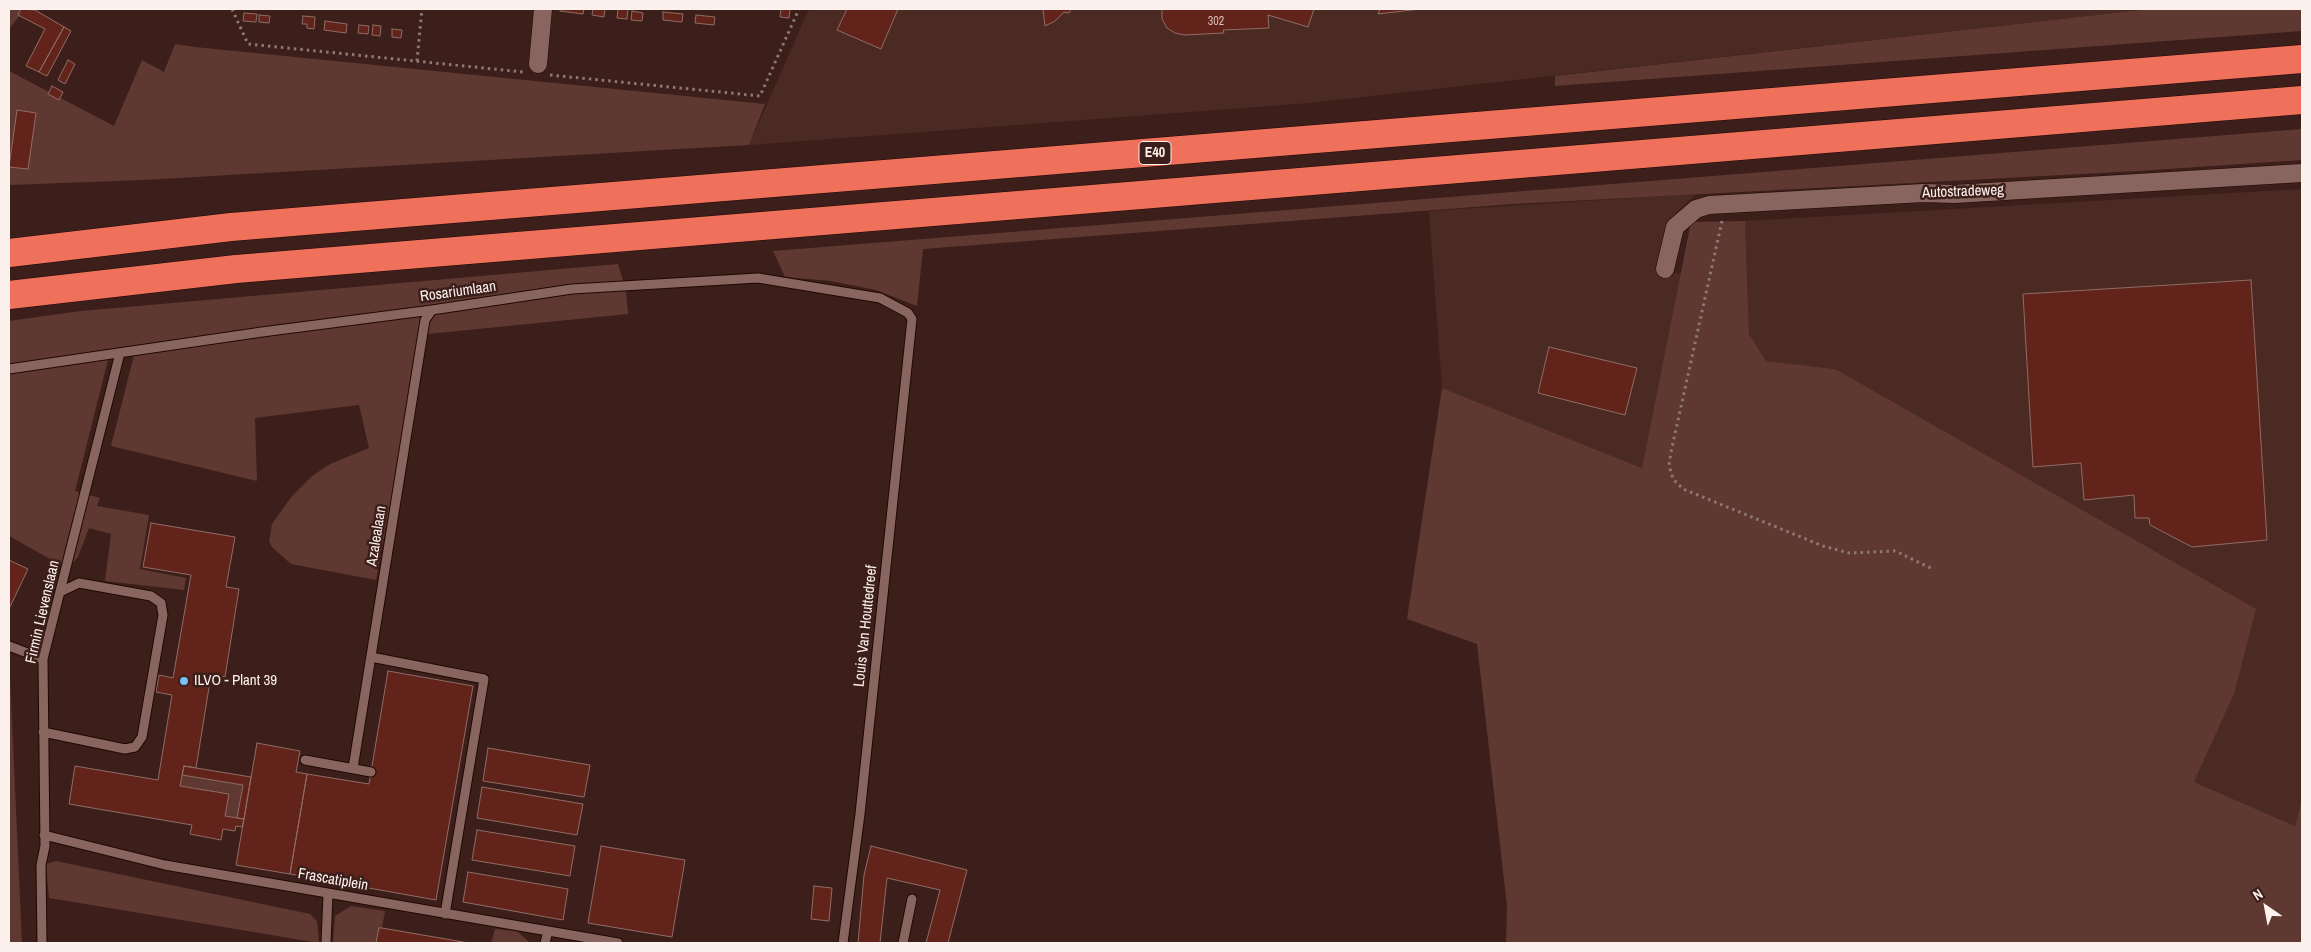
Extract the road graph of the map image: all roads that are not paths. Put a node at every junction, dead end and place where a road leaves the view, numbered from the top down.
1 (543, 9) edge
2 (2302, 59) edge
3 (538, 64) dead end
4 (2302, 100) edge
5 (2302, 173) edge
6 (9, 253) edge
7 (1665, 269) dead end
8 (9, 295) edge
9 (432, 310) junction
10 (908, 313) joint
11 (120, 353) junction
12 (9, 369) edge
13 (60, 592) junction
14 (9, 646) edge
15 (371, 657) junction
16 (42, 660) junction
17 (43, 732) junction
18 (305, 760) dead end
19 (353, 768) junction
20 (371, 772) dead end
21 (44, 836) junction
22 (328, 894) junction
23 (912, 899) dead end
24 (445, 914) junction
25 (548, 931) junction
26 (42, 943) edge
27 (326, 943) edge
28 (545, 943) edge
29 (618, 943) edge
30 (843, 943) edge
31 (903, 943) edge

1 - 3 street
2 - 6 highway, E40
4 - 8 highway
5 - 7 street, Autostradeweg
9 - 10 lane, Rosariumlaan
9 - 11 lane, Rosariumlaan
9 - 15 lane, Azalealaan
10 - 30 lane, Louis Van Houttedreef
11 - 12 lane, Rosariumlaan
11 - 13 lane, Firmin Lievenslaan
13 - 16 lane, Firmin Lievenslaan
13 - 17 lane
14 - 16 lane
15 - 19 lane, Azalealaan
15 - 24 lane
16 - 17 lane, Firmin Lievenslaan
17 - 21 lane, Firmin Lievenslaan
18 - 19 lane
19 - 20 lane
21 - 22 lane, Frascatiplein
21 - 26 lane, Firmin Lievenslaan
22 - 24 lane, Frascatiplein
22 - 27 lane
23 - 31 lane
24 - 25 lane, Frascatiplein
25 - 28 lane
25 - 29 lane, Frascatiplein

